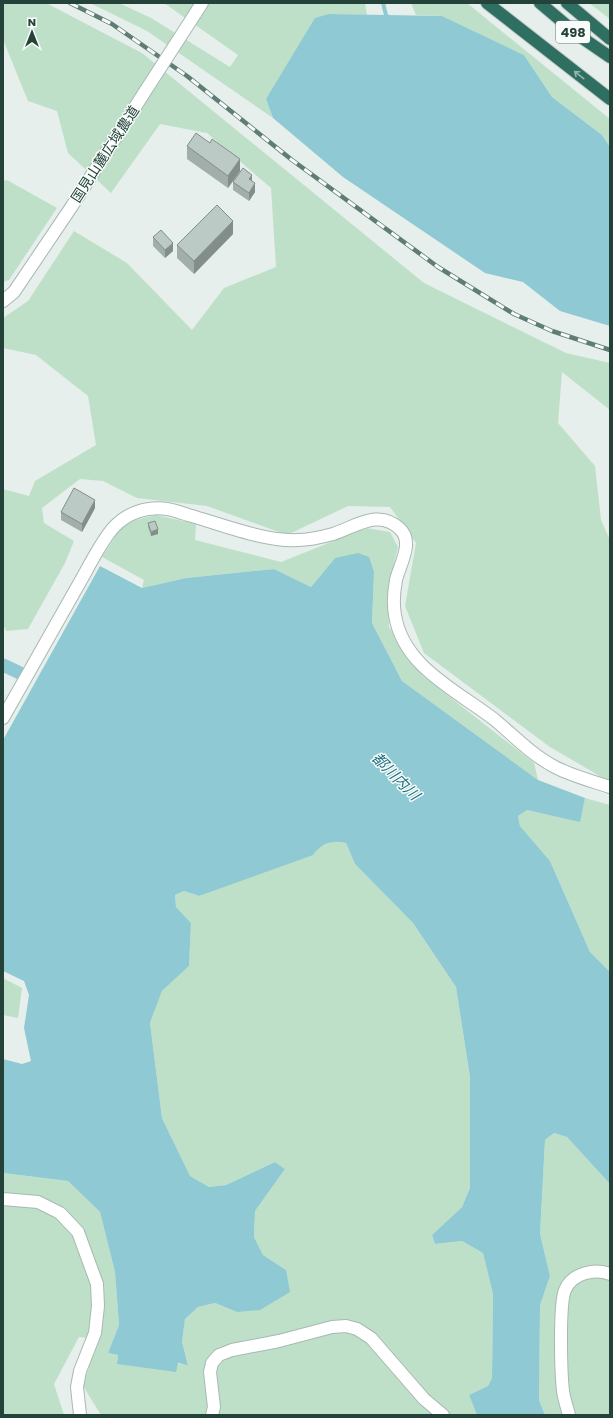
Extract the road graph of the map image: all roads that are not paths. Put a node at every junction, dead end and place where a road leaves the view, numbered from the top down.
1 (202, 3) edge
2 (487, 3) edge
3 (540, 3) edge
4 (567, 3) edge
5 (610, 39) edge
6 (610, 57) edge
7 (610, 99) edge
8 (3, 301) edge
9 (3, 718) edge
10 (610, 787) edge
11 (3, 1199) edge
12 (610, 1274) edge
13 (80, 1415) edge
14 (212, 1415) edge
15 (443, 1415) edge
16 (569, 1415) edge

1 - 8 street, 国見山麓広域農道, bridge
7 -> 2 highway
3 - 6 highway, 498
4 - 5 highway
9 - 10 street
11 - 13 street
12 - 16 street
14 - 15 street

